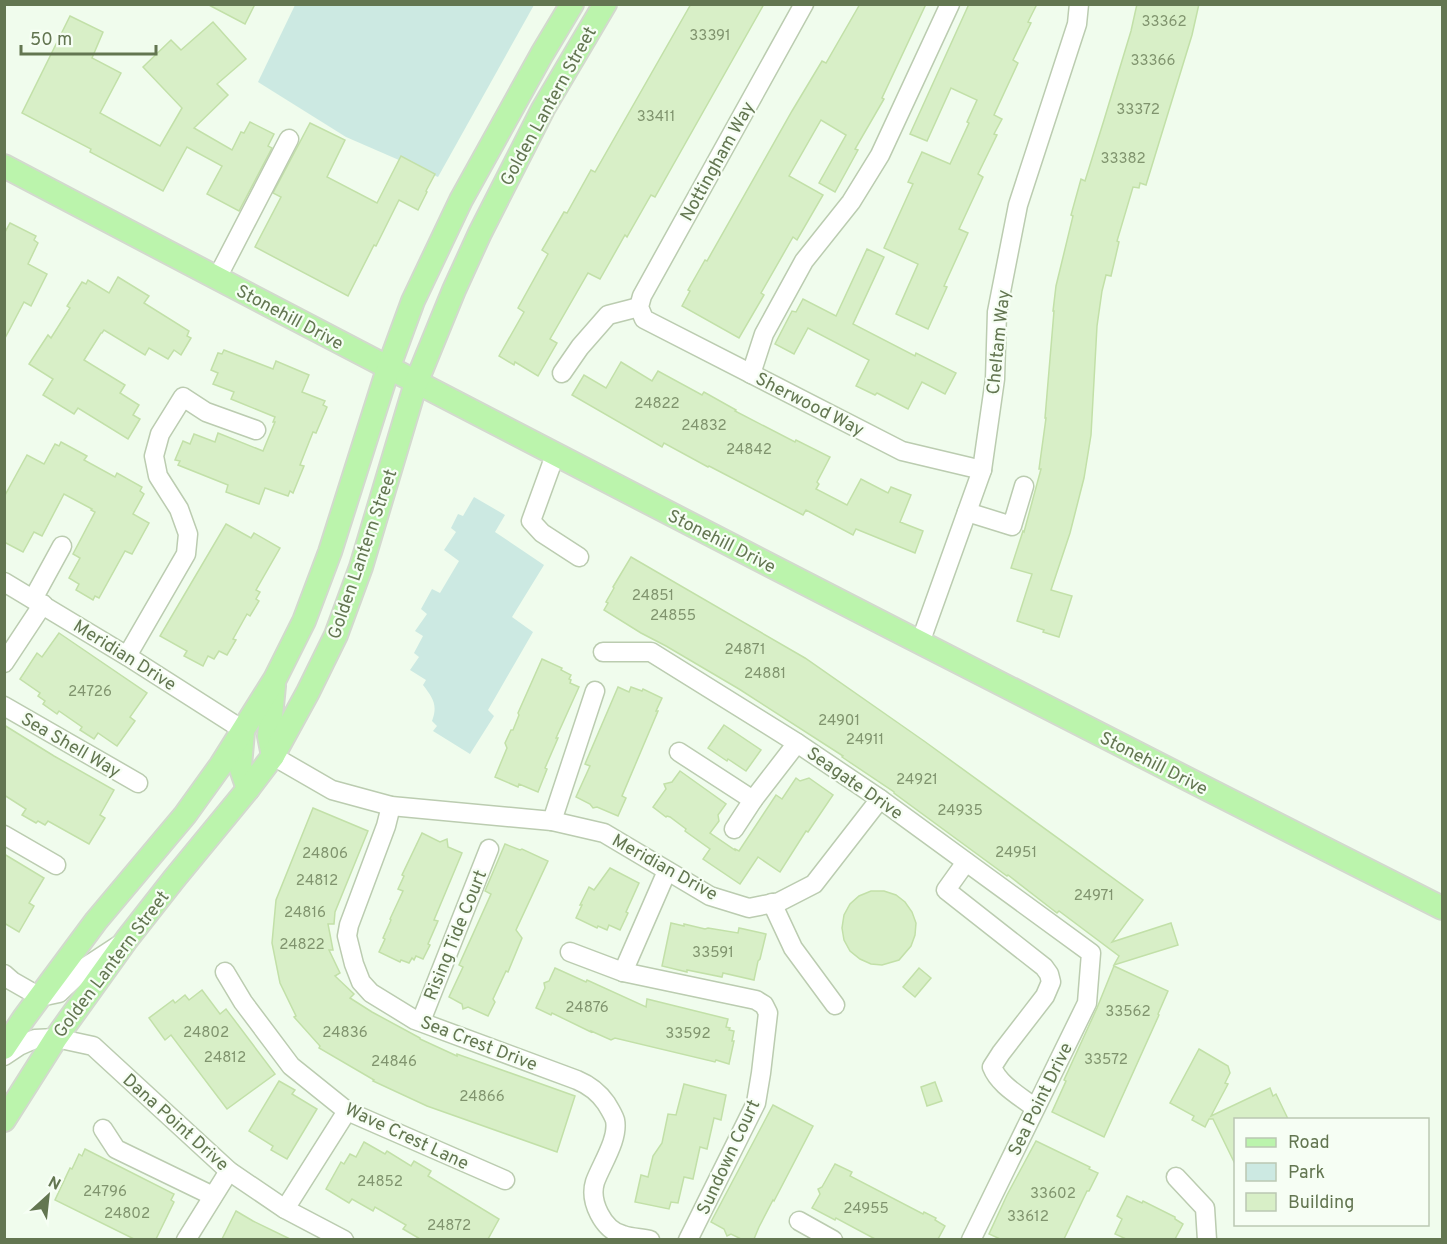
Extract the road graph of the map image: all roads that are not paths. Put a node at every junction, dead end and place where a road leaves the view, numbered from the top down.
1 (572, 4) edge
2 (605, 4) edge
3 (804, 4) edge
4 (950, 4) edge
5 (1079, 4) edge
6 (289, 139) dead end
7 (4, 166) edge
8 (217, 278) junction
9 (642, 313) junction
10 (388, 369) junction
11 (561, 373) dead end
12 (751, 374) junction
13 (416, 383) junction
14 (256, 430) dead end
15 (555, 455) junction
16 (982, 470) junction
17 (1024, 486) dead end
18 (967, 512) junction
19 (62, 546) dead end
20 (579, 557) dead end
21 (4, 582) edge
22 (38, 601) junction
23 (920, 643) junction
24 (603, 652) dead end
25 (127, 656) junction
26 (4, 663) edge
27 (275, 679) junction
28 (595, 691) dead end
29 (4, 706) edge
30 (243, 730) junction
31 (797, 743) junction
32 (679, 752) dead end
33 (273, 756) junction
34 (138, 783) dead end
35 (248, 789) junction
36 (880, 799) junction
37 (753, 800) junction
38 (391, 806) junction
39 (552, 822) junction
40 (734, 829) dead end
41 (4, 835) edge
42 (489, 849) dead end
43 (966, 862) junction
44 (56, 865) dead end
45 (667, 871) junction
46 (772, 903) junction
47 (1443, 908) edge
48 (127, 939) junction
49 (570, 952) dead end
50 (1091, 953) joint
51 (225, 972) dead end
52 (622, 972) junction
53 (4, 974) edge
54 (40, 997) junction
55 (835, 1005) dead end
56 (421, 1022) junction
57 (56, 1038) junction
58 (4, 1048) edge
59 (4, 1056) edge
60 (1035, 1108) junction
61 (347, 1111) junction
62 (4, 1120) edge
63 (103, 1129) dead end
64 (229, 1171) junction
65 (1176, 1177) dead end
66 (505, 1180) dead end
67 (213, 1196) junction
68 (285, 1209) junction
69 (798, 1221) dead end
70 (186, 1239) edge
71 (344, 1239) edge
72 (650, 1239) edge
73 (688, 1239) edge
74 (833, 1239) edge
75 (971, 1239) edge
76 (1207, 1239) edge

1 - 10 main road, Golden Lantern Street
2 - 13 main road, Golden Lantern Street
3 - 9 street, Nottingham Way
4 - 12 street
5 - 16 street, Cheltam Way
6 - 8 street
7 - 8 main road, Stonehill Drive
8 - 10 main road, Stonehill Drive
9 - 11 street
9 - 12 street, Sherwood Way
10 - 13 main road, Stonehill Drive
10 - 27 main road, Golden Lantern Street
12 - 16 street, Sherwood Way
13 - 15 main road, Stonehill Drive
13 - 33 main road, Golden Lantern Street
14 - 25 street
15 - 20 street
15 - 23 main road, Stonehill Drive
16 - 18 street, Cheltam Way
17 - 18 street
18 - 23 street, Cheltam Way
19 - 22 street
21 - 22 street, Meridian Drive
22 - 25 street, Meridian Drive
22 - 26 street
23 - 47 main road, Stonehill Drive
24 - 31 street, Seagate Drive
25 - 30 street, Meridian Drive
27 - 30 main road, Golden Lantern Street
27 - 33 main road
28 - 39 street
29 - 34 street, Sea Shell Way
30 - 35 main road
30 - 54 main road, Golden Lantern Street
31 - 36 street, Seagate Drive
31 - 37 street
32 - 37 street
33 - 35 main road, Golden Lantern Street
33 - 38 street, Meridian Drive
35 - 48 main road, Golden Lantern Street
36 - 43 street, Seagate Drive
36 - 46 street, Meridian Drive
37 - 40 street
38 - 39 street, Meridian Drive
38 - 56 street, Sea Crest Drive
39 - 45 street, Meridian Drive
41 - 44 street
42 - 56 street, Rising Tide Court
43 - 50 street, Seagate Drive
43 - 60 street
45 - 46 street, Meridian Drive
45 - 52 street
46 - 55 street
48 - 54 street
48 - 57 main road, Golden Lantern Street
49 - 52 street
50 - 60 street, Sea Point Drive
51 - 61 street, Wave Crest Lane
52 - 73 street, Sundown Court
53 - 54 street
54 - 58 main road, Golden Lantern Street
56 - 72 street, Sea Crest Drive
57 - 59 street, Dana Point Drive
57 - 62 main road, Golden Lantern Street
57 - 64 street, Dana Point Drive
60 - 75 street, Sea Point Drive
61 - 66 street, Wave Crest Lane
61 - 68 street
63 - 67 street
64 - 67 street
64 - 68 street, Dana Point Drive
65 - 76 street
67 - 70 street
68 - 71 street, Dana Point Drive
69 - 74 street

